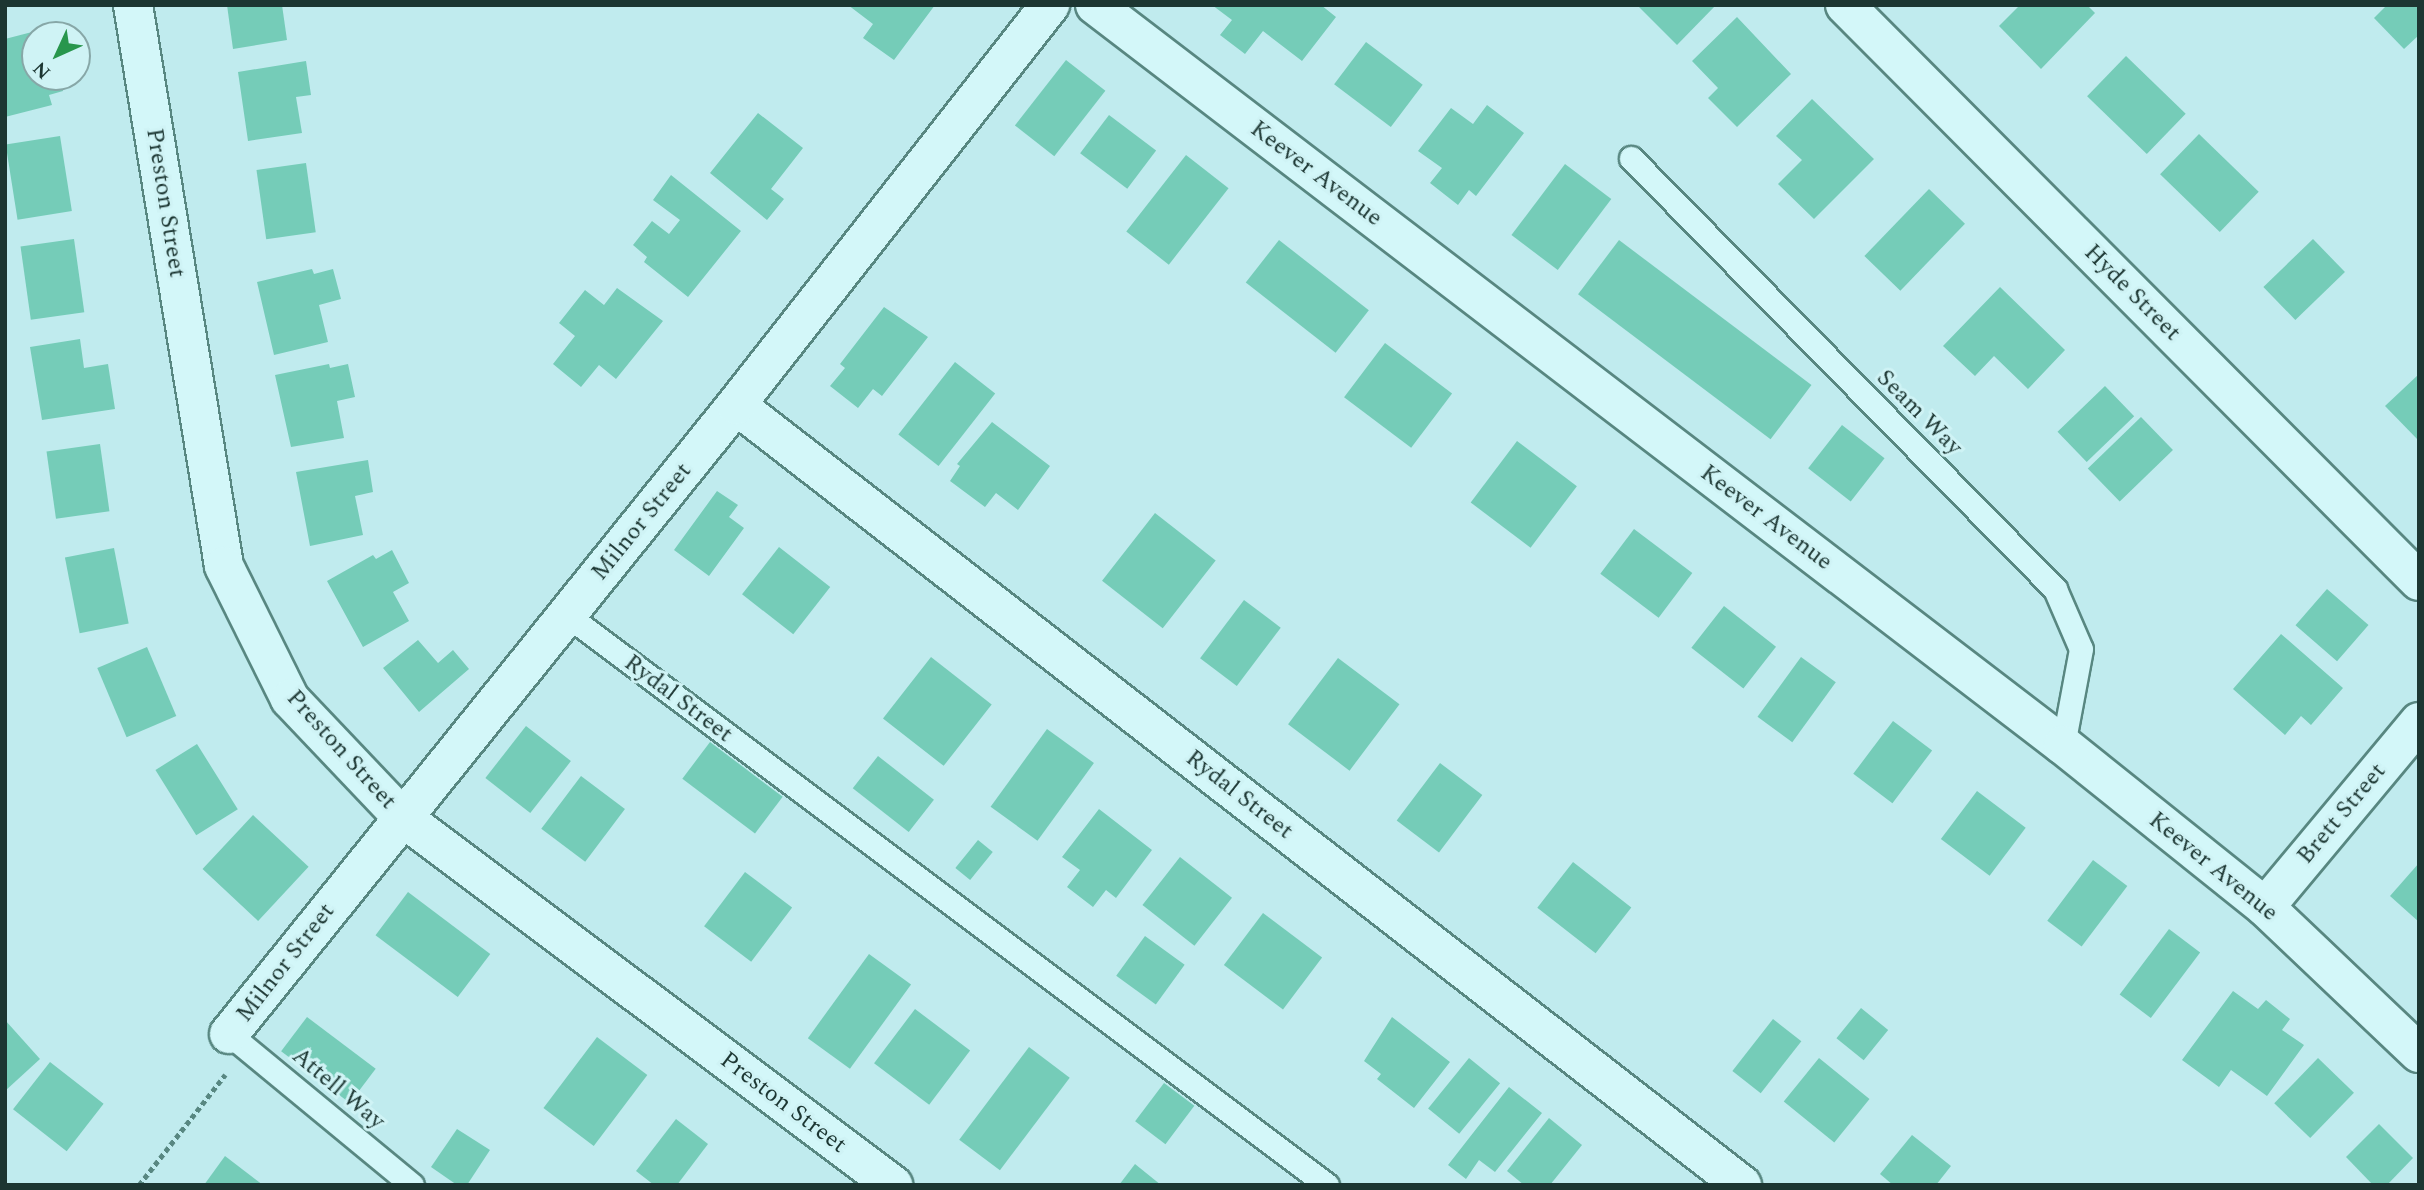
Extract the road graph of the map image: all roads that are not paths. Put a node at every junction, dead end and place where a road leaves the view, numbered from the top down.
1 (133, 5) edge
2 (1050, 5) edge
3 (1095, 5) edge
4 (1845, 5) edge
5 (1631, 158) dead end
6 (736, 405) junction
7 (2419, 581) edge
8 (568, 615) junction
9 (2419, 722) edge
10 (2063, 745) junction
11 (402, 817) junction
12 (2265, 907) junction
13 (229, 1034) joint
14 (2419, 1053) edge
15 (412, 1185) edge
16 (893, 1185) edge
17 (1327, 1185) edge
18 (1742, 1185) edge

1 - 11 street, Preston Street
2 - 6 street, Milnor Street
3 - 10 street, Keever Avenue
4 - 7 street, Hyde Street
5 - 10 lane, Seam Way
6 - 8 street, Milnor Street
6 - 18 street, Rydal Street
8 - 11 street, Milnor Street
8 - 17 lane, Rydal Street
9 - 12 street, Brett Street
10 - 12 street, Keever Avenue
11 - 13 street, Milnor Street
11 - 16 street, Preston Street
12 - 14 street, Keever Avenue
13 - 15 lane, Attell Way

